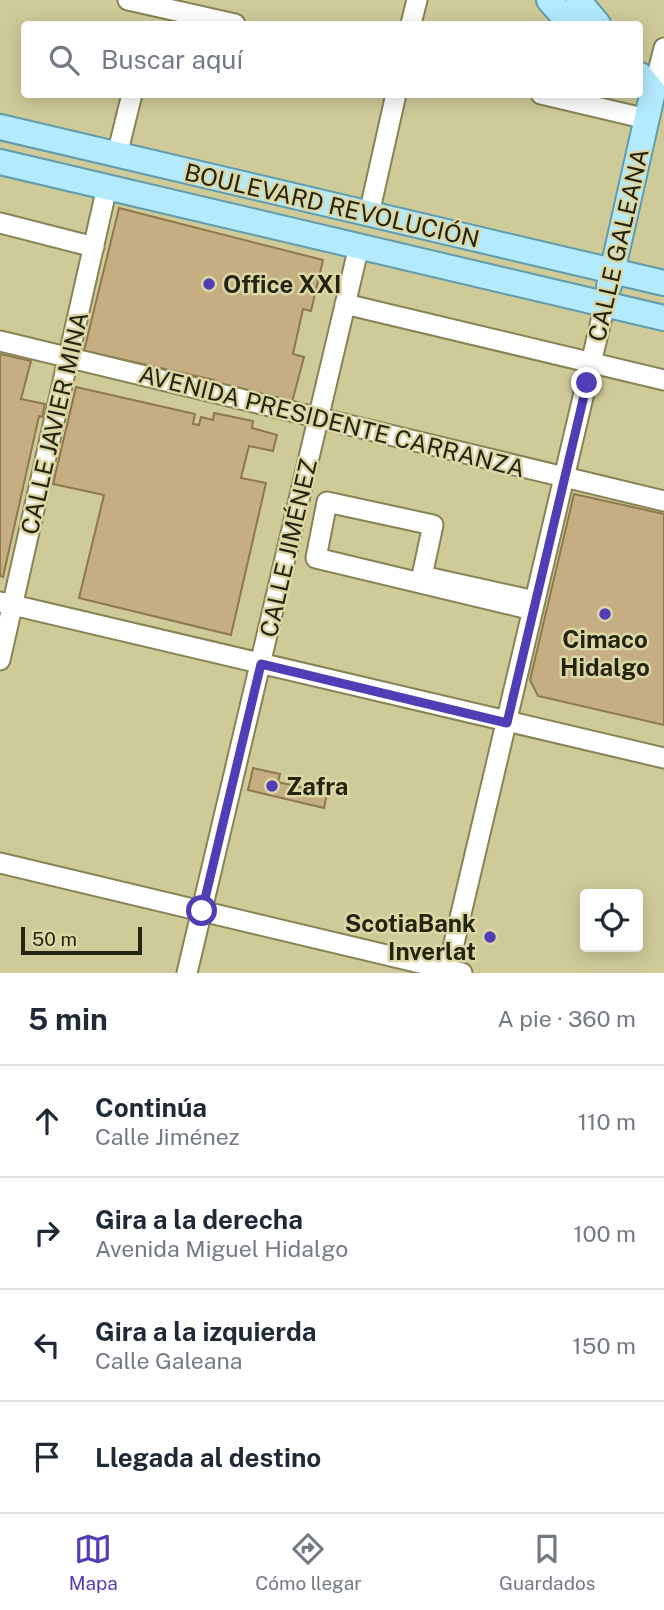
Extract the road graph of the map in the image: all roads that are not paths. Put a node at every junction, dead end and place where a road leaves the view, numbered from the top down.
1 (128, 0) edge
2 (417, 0) edge
3 (549, 0) edge
4 (578, 0) edge
5 (153, 10) edge
6 (217, 21) edge
7 (412, 21) edge
8 (567, 21) edge
9 (596, 21) edge
10 (651, 83) edge
11 (131, 98) edge
12 (395, 98) edge
13 (0, 127) edge
14 (117, 155) junction
15 (0, 162) edge
16 (107, 187) junction
17 (369, 214) junction
18 (0, 223) edge
19 (359, 246) junction
20 (94, 247) junction
21 (612, 272) junction
22 (664, 283) edge
23 (345, 304) junction
24 (605, 304) junction
25 (664, 318) edge
26 (0, 341) edge
27 (69, 358) junction
28 (591, 363) junction
29 (664, 380) edge
30 (319, 418) junction
31 (565, 477) junction
32 (664, 501) edge
33 (7, 603) edge
34 (534, 606) junction
35 (0, 660) edge
36 (261, 664) junction
37 (507, 723) junction
38 (664, 758) edge
39 (0, 863) edge
40 (202, 911) junction
41 (452, 972) edge
42 (187, 973) edge

1 - 5 street
2 - 7 street
3 - 8 main road
4 - 9 main road
5 - 6 street
10 - 21 main road, CALLE GALEANA
11 - 14 street
12 - 17 street
13 - 14 main road, BOULEVARD REVOLUCIÓN
14 - 17 main road, BOULEVARD REVOLUCIÓN
15 - 16 main road
16 - 19 main road
16 - 20 street, CALLE JAVIER MINA
17 - 21 main road, BOULEVARD REVOLUCIÓN
18 - 20 street
19 - 23 street, CALLE JIMÉNEZ
19 - 24 main road
20 - 27 street, CALLE JAVIER MINA
21 - 22 main road, BOULEVARD REVOLUCIÓN
21 - 24 main road, CALLE GALEANA
23 - 28 street
23 - 30 street, CALLE JIMÉNEZ
24 - 25 main road
24 - 28 street, CALLE GALEANA
26 - 27 street, AVENIDA PRESIDENTE CARRANZA
27 - 30 street, AVENIDA PRESIDENTE CARRANZA
27 - 33 street, CALLE JAVIER MINA
28 - 29 street
28 - 31 street, CALLE GALEANA
30 - 31 street, AVENIDA PRESIDENTE CARRANZA
30 - 36 street, CALLE JIMÉNEZ
31 - 32 street, AVENIDA PRESIDENTE CARRANZA
31 - 34 street, CALLE GALEANA
33 - 35 street, CALLE JAVIER MINA
33 - 36 street
34 - 34 street
34 - 37 street, CALLE GALEANA
36 - 37 street
36 - 40 street, CALLE JIMÉNEZ
37 - 38 street
37 - 41 street, CALLE GALEANA
39 - 40 street
40 - 41 street
40 - 42 street, CALLE JIMÉNEZ

